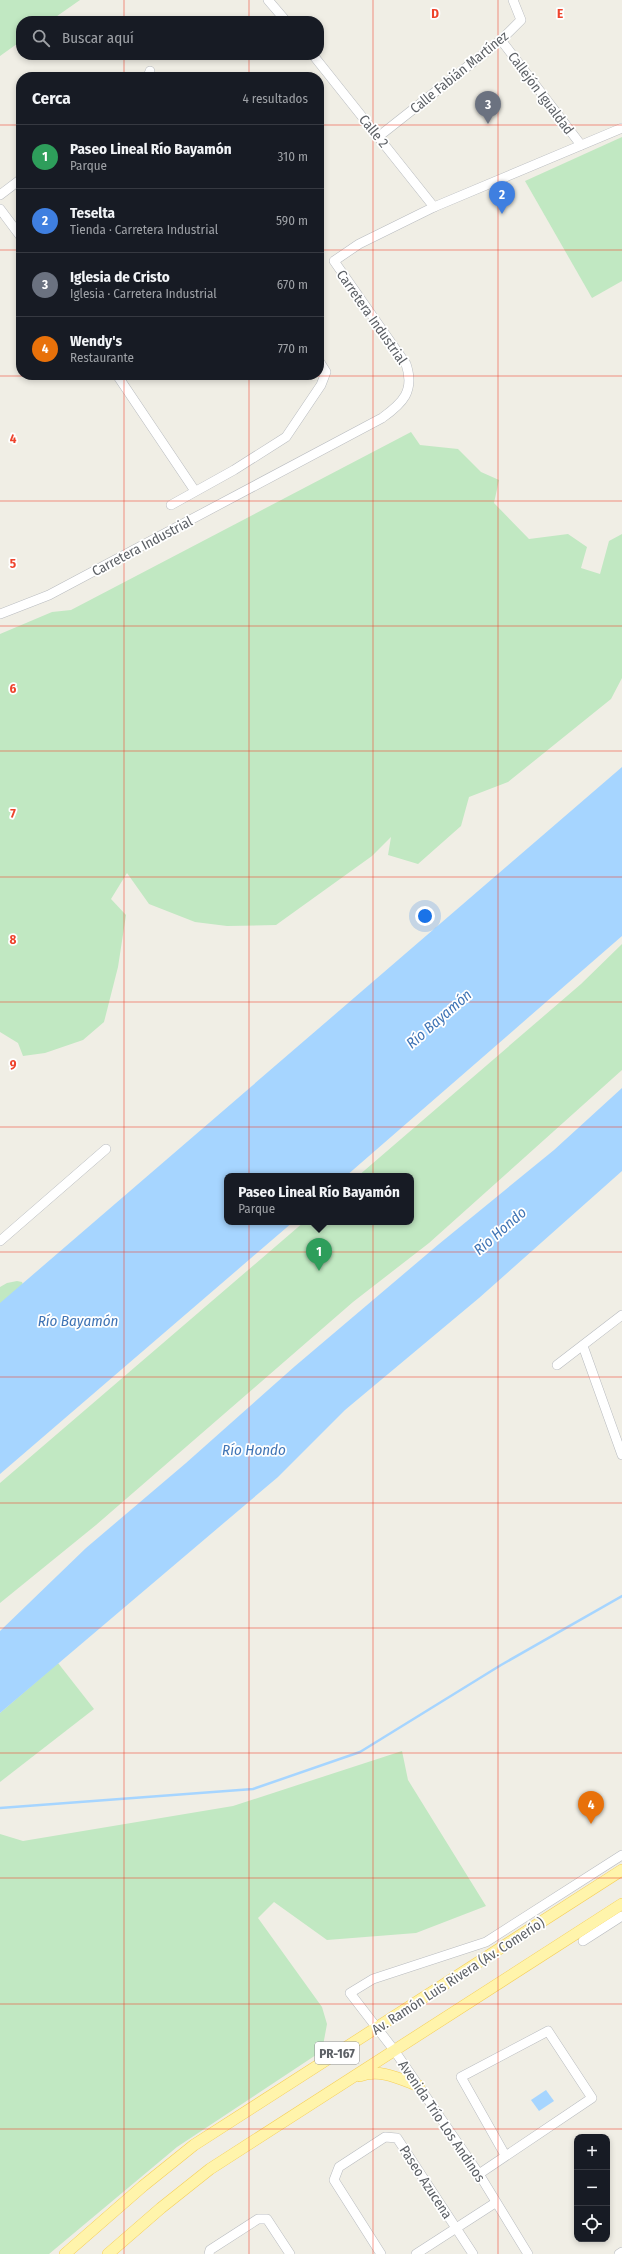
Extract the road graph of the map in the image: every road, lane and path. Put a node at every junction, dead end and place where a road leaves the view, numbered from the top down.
1 (268, 0) edge
2 (513, 0) edge
3 (282, 16) edge
4 (501, 40) junction
5 (317, 60) edge
6 (622, 128) edge
7 (378, 137) junction
8 (581, 145) junction
9 (16, 183) edge
10 (0, 195) edge
11 (434, 207) junction
12 (0, 209) edge
13 (16, 230) edge
14 (120, 380) edge
15 (323, 380) edge
16 (195, 491) junction
17 (171, 505) dead end
18 (0, 614) edge
19 (106, 1149) dead end
20 (0, 1241) edge
21 (622, 1315) edge
22 (584, 1346) junction
23 (557, 1366) dead end
24 (622, 1455) edge
25 (622, 1855) edge
26 (622, 1870) edge
27 (622, 1904) edge
28 (622, 1916) edge
29 (583, 1941) dead end
30 (376, 2029) junction
31 (394, 2050) junction
32 (343, 2083) junction
33 (418, 2086) junction
34 (505, 2155) junction
35 (479, 2174) junction
36 (495, 2203) junction
37 (456, 2228) junction
38 (622, 2252) edge
39 (64, 2254) edge
40 (108, 2254) edge
41 (209, 2254) edge
42 (290, 2254) edge
43 (381, 2254) edge
44 (416, 2254) edge
45 (473, 2254) edge
46 (528, 2254) edge
47 (619, 2254) edge

1 - 3 street
2 - 4 street, Calle Fabián Martínez
4 - 7 street, Calle Fabián Martínez
4 - 8 street, Callejón Igualdad
5 - 7 street, Calle 2
6 - 8 street, Carretera Industrial
7 - 11 street, Calle 2
8 - 11 street, Carretera Industrial
9 - 10 street
11 - 18 street, Carretera Industrial
12 - 13 street
14 - 16 street
15 - 16 street
16 - 17 street
19 - 20 street
21 - 22 street
22 - 23 street
22 - 24 street
25 - 30 street, Avenida Trío Los Andinos
26 - 30 main road, Av. Ramón Luis Rivera (Av. Comerío) / PR-167
27 - 31 main road, Av. Ramón Luis Rivera (Av. Comerío) / PR-167
28 - 29 street
30 - 31 street, Avenida Trío Los Andinos
30 - 39 main road, Av. Ramón Luis Rivera (Av. Comerío) / PR-167
31 - 32 main road, Av. Ramón Luis Rivera (Av. Comerío) / PR-167
31 - 33 street, Avenida Trío Los Andinos
32 - 33 main road
32 - 40 main road, Av. Ramón Luis Rivera (Av. Comerío) / PR-167
33 - 35 street, Avenida Trío Los Andinos
34 - 34 street
34 - 35 street
35 - 36 street, Avenida Trío Los Andinos
36 - 37 street
36 - 46 street, Avenida Trío Los Andinos
37 - 43 street, Paseo Azucena
37 - 44 street
37 - 45 street
38 - 47 street
41 - 42 street

